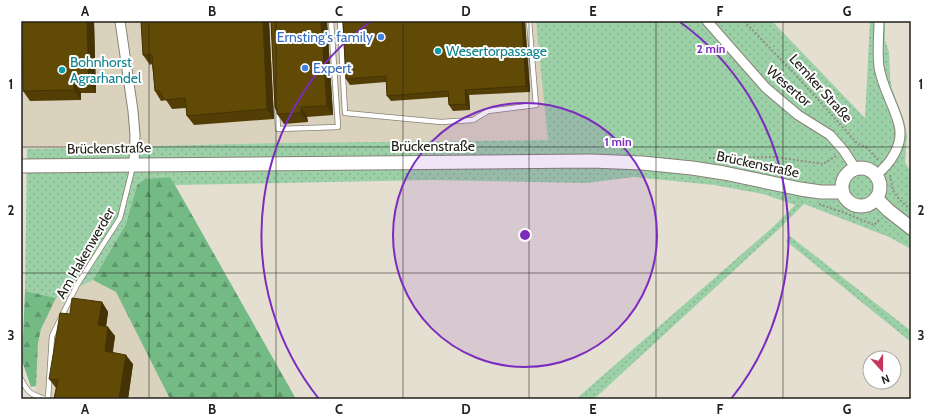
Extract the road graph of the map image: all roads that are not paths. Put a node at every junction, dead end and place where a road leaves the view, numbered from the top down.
1 (120, 21) edge
2 (331, 21) edge
3 (340, 21) edge
4 (529, 21) edge
5 (707, 21) edge
6 (879, 21) edge
7 (277, 106) edge
8 (134, 164) junction
9 (22, 166) edge
10 (855, 168) junction
11 (880, 171) junction
12 (842, 192) junction
13 (876, 198) junction
14 (911, 228) edge
15 (21, 379) edge
16 (44, 399) edge
17 (48, 399) edge

1 - 8 street
2 - 7 lane
3 - 4 lane
5 - 10 street, Wesertor
6 - 11 street
8 - 9 street, Brückenstraße
8 - 12 street, Brückenstraße
8 - 17 lane, Am Hakenwerder
10 - 11 street
10 - 12 street
11 - 13 street
12 - 13 street
13 - 14 street
15 - 16 lane

